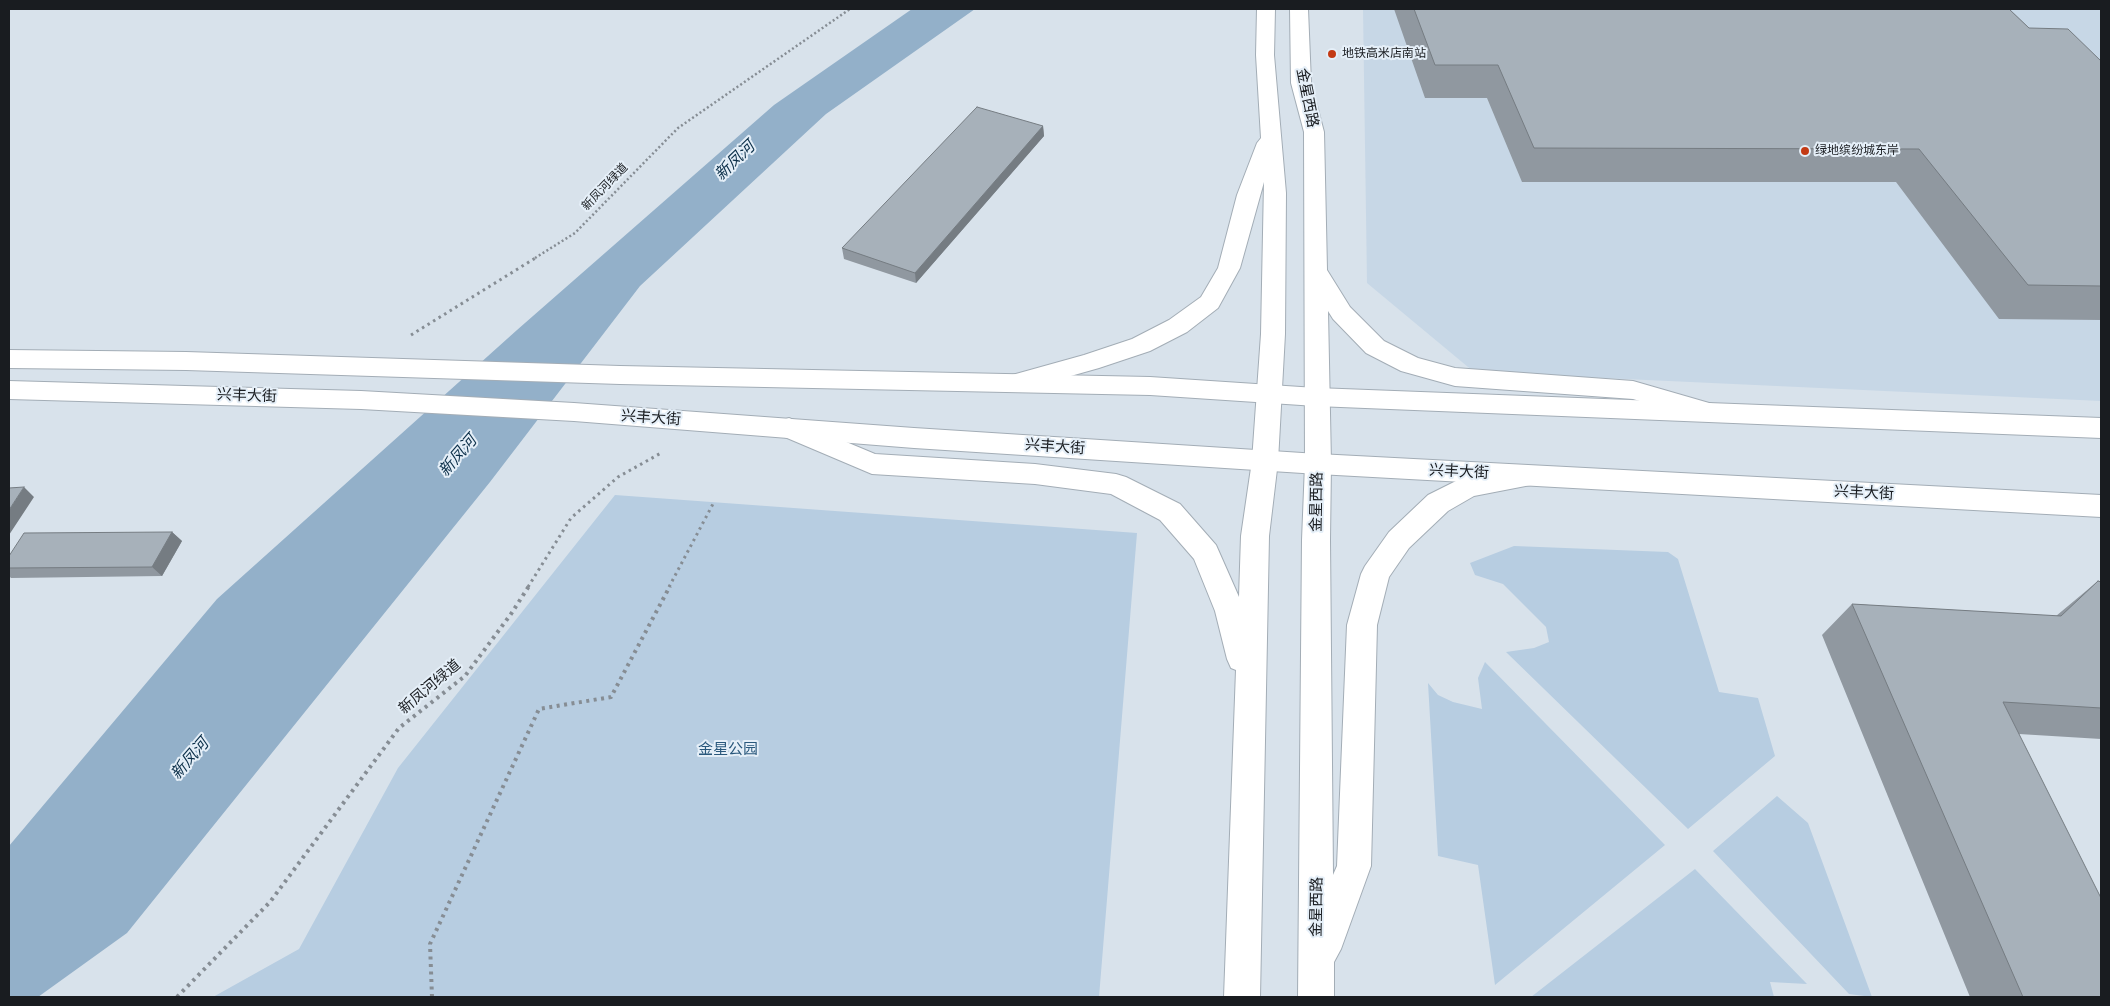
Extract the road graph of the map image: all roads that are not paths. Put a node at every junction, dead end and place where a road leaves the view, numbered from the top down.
1 (1266, 9) edge
2 (1299, 9) edge
3 (1270, 137) junction
4 (1315, 270) junction
5 (9, 359) edge
6 (1014, 383) junction
7 (9, 390) edge
8 (1269, 394) junction
9 (1316, 397) junction
10 (1706, 412) junction
11 (789, 428) junction
12 (2101, 428) edge
13 (1264, 461) junction
14 (1318, 464) junction
15 (1531, 476) junction
16 (2101, 506) edge
17 (1250, 690) junction
18 (1316, 966) junction
19 (1242, 997) edge
20 (1316, 997) edge

1 - 3 main road
2 - 4 main road, 金星西路
3 - 6 main road
3 - 8 main road
4 - 9 main road, 金星西路
4 - 10 main road
5 - 6 main road
6 - 8 main road
7 - 11 main road, 兴丰大街
8 - 9 main road
8 - 13 main road
9 - 10 main road
9 - 14 main road, 金星西路
10 - 12 main road
11 - 13 main road, 兴丰大街
11 - 17 main road
13 - 14 main road, 兴丰大街
13 - 17 main road
14 - 15 main road, 兴丰大街
14 - 18 main road, 金星西路
15 - 16 main road, 兴丰大街
15 - 18 main road
17 - 19 main road
18 - 20 main road, 金星西路

